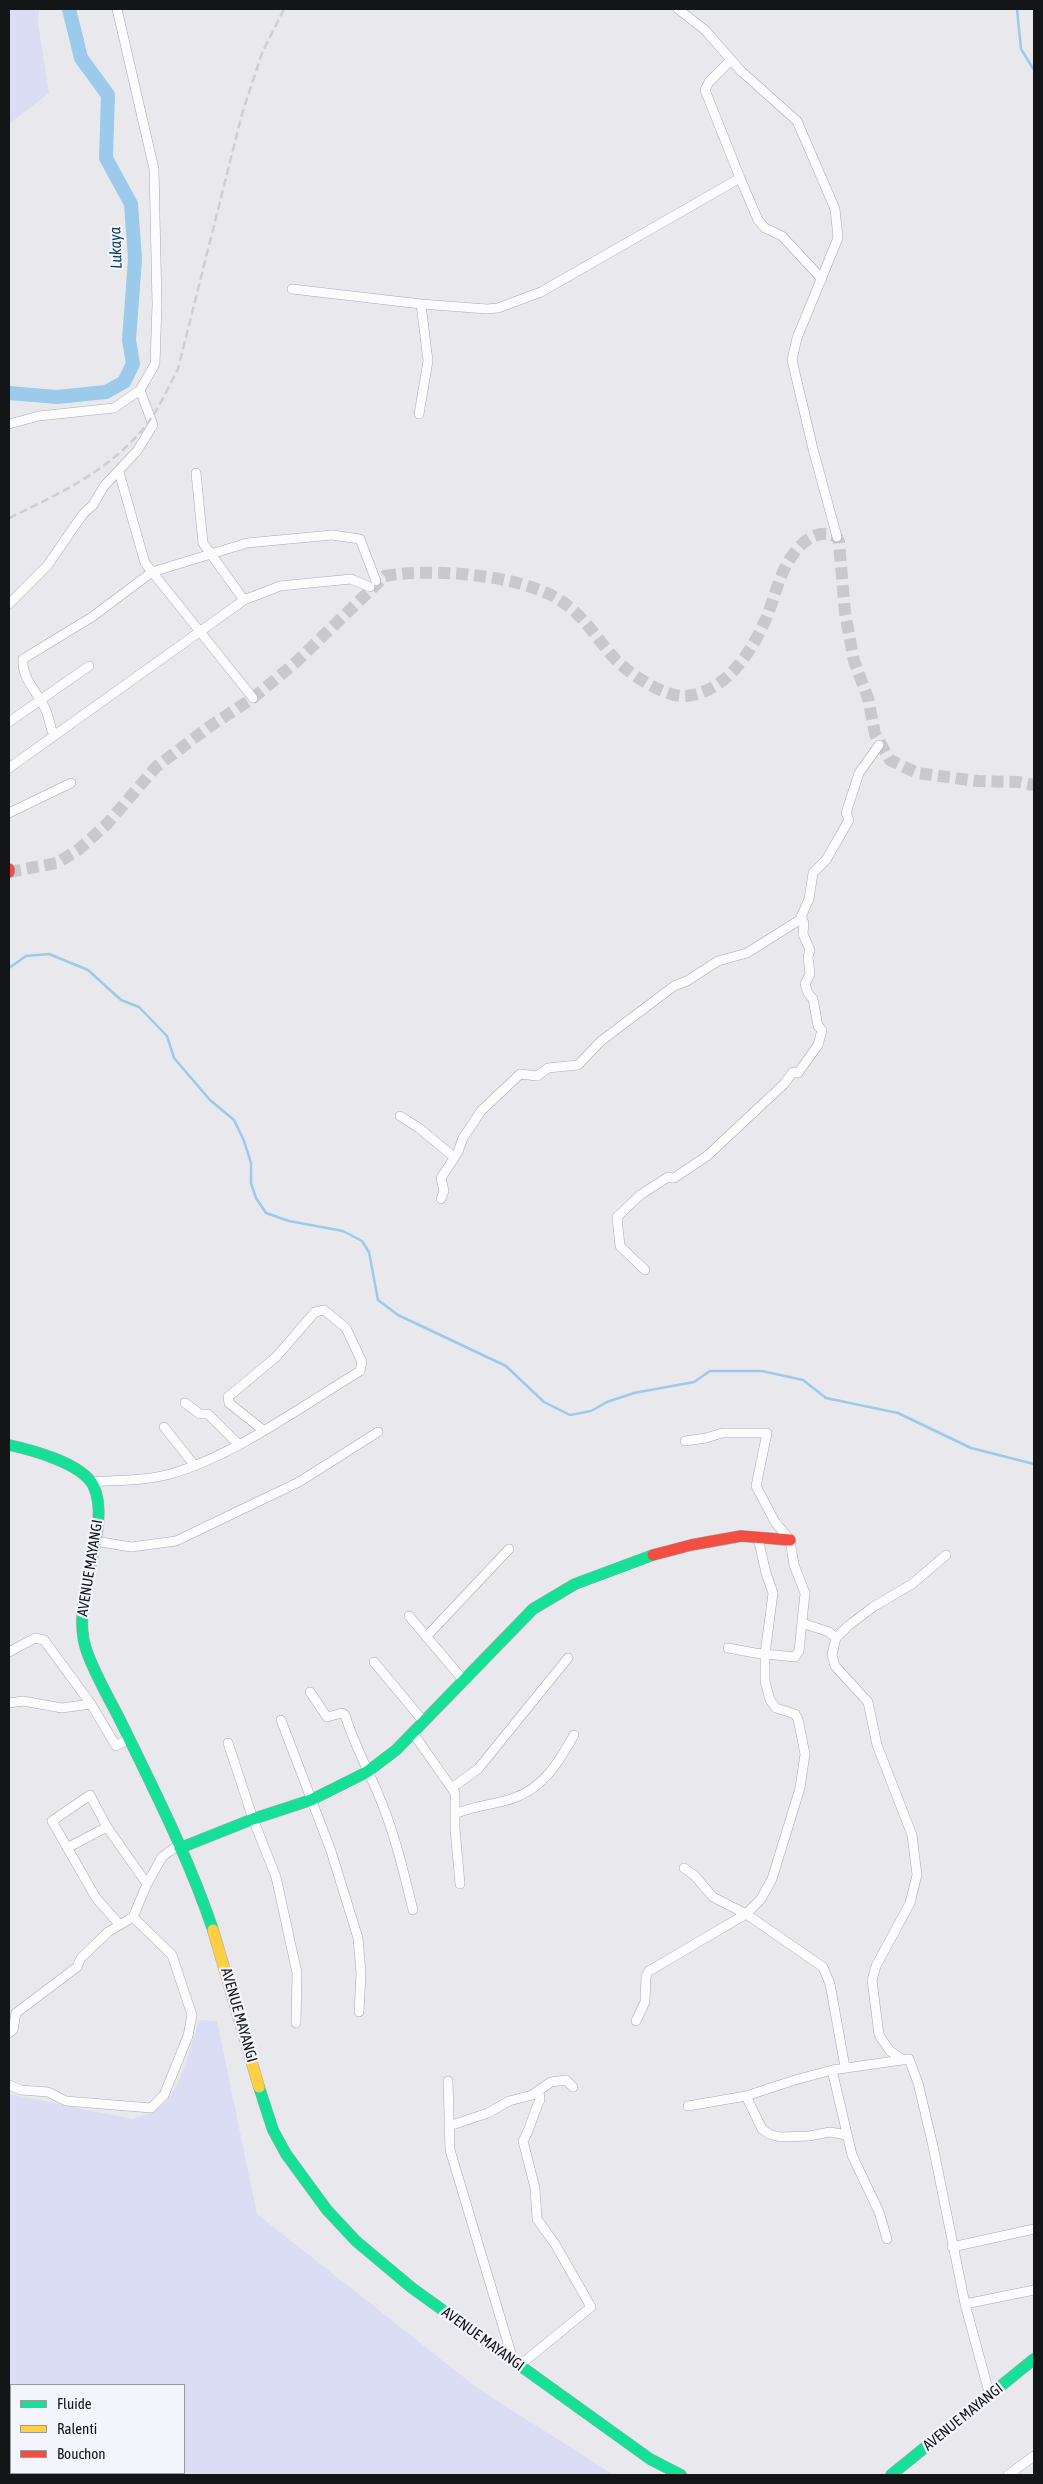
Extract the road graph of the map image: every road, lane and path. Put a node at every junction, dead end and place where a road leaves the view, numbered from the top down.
1 (117, 9) edge
2 (678, 9) edge
3 (731, 60) junction
4 (740, 178) junction
5 (822, 279) junction
6 (292, 289) dead end
7 (421, 304) junction
8 (140, 390) junction
9 (419, 414) dead end
10 (9, 424) edge
11 (119, 472) junction
12 (196, 472) dead end
13 (836, 537) dead end
14 (209, 553) junction
15 (152, 572) junction
16 (244, 600) junction
17 (9, 604) edge
18 (200, 630) junction
19 (89, 666) dead end
20 (252, 698) dead end
21 (40, 700) junction
22 (9, 722) edge
23 (54, 736) junction
24 (880, 745) dead end
25 (9, 768) edge
26 (71, 783) dead end
27 (9, 814) edge
28 (802, 919) junction
29 (400, 1116) dead end
30 (454, 1157) junction
31 (442, 1199) dead end
32 (645, 1270) dead end
33 (185, 1403) dead end
34 (164, 1427) dead end
35 (263, 1430) junction
36 (378, 1432) dead end
37 (684, 1441) dead end
38 (238, 1444) junction
39 (9, 1445) edge
40 (195, 1466) junction
41 (91, 1482) junction
42 (758, 1538) junction
43 (790, 1540) junction
44 (95, 1541) junction
45 (509, 1549) dead end
46 (946, 1555) dead end
47 (409, 1616) dead end
48 (802, 1623) junction
49 (426, 1637) junction
50 (836, 1638) junction
51 (728, 1648) dead end
52 (9, 1652) edge
53 (765, 1654) junction
54 (568, 1658) dead end
55 (374, 1662) dead end
56 (464, 1681) junction
57 (310, 1692) dead end
58 (9, 1703) edge
59 (91, 1704) junction
60 (281, 1720) dead end
61 (424, 1722) junction
62 (413, 1733) junction
63 (574, 1735) dead end
64 (128, 1739) junction
65 (228, 1743) dead end
66 (367, 1772) junction
67 (453, 1787) junction
68 (311, 1800) junction
69 (455, 1814) junction
70 (254, 1819) junction
71 (108, 1827) junction
72 (179, 1847) junction
73 (66, 1848) junction
74 (684, 1868) dead end
75 (147, 1884) junction
76 (460, 1884) dead end
77 (413, 1910) dead end
78 (746, 1914) junction
79 (133, 1917) junction
80 (120, 1925) junction
81 (359, 2012) dead end
82 (636, 2021) dead end
83 (296, 2023) dead end
84 (9, 2033) edge
85 (900, 2058) junction
86 (845, 2068) junction
87 (832, 2070) junction
88 (448, 2080) dead end
89 (9, 2086) edge
90 (573, 2087) dead end
91 (539, 2091) junction
92 (746, 2096) junction
93 (688, 2106) dead end
94 (449, 2126) junction
95 (846, 2135) junction
96 (1034, 2229) edge
97 (887, 2239) dead end
98 (952, 2247) junction
99 (1034, 2290) edge
100 (964, 2304) junction
101 (1034, 2359) edge
102 (517, 2363) junction
103 (990, 2396) junction
104 (1034, 2456) edge
105 (681, 2475) edge
106 (891, 2475) edge
107 (1008, 2475) edge

1 - 8 street
2 - 3 street
3 - 4 street
3 - 5 street
4 - 5 street
4 - 7 street
5 - 13 street
6 - 7 street
7 - 9 street
8 - 10 street
8 - 11 street
11 - 15 street
11 - 17 street
12 - 14 street
14 - 15 street
14 - 16 street
14 - 16 street
15 - 18 street
15 - 21 street
16 - 18 street
18 - 20 street
18 - 23 street
19 - 21 street
21 - 22 street
21 - 23 street
23 - 25 street
24 - 28 street
26 - 27 street
28 - 30 street
28 - 32 street
29 - 30 street
30 - 31 street
33 - 38 street
34 - 40 street
35 - 35 street
35 - 38 street
36 - 44 street
37 - 43 street
38 - 40 street
39 - 41 street
40 - 41 street
41 - 44 street, AVENUE MAYANGI
42 - 43 street
42 - 53 street
42 - 56 street
43 - 48 street
44 - 64 street, AVENUE MAYANGI
45 - 49 street
46 - 50 street
47 - 49 street
48 - 50 street
48 - 53 street
49 - 56 street
50 - 85 street
51 - 53 street
52 - 59 street
53 - 78 street
54 - 67 street
55 - 61 street
56 - 61 street
57 - 66 street
58 - 59 street
59 - 64 street
60 - 68 street
61 - 62 street
62 - 66 street
62 - 67 street
63 - 69 street
64 - 72 street, AVENUE MAYANGI
65 - 70 street
66 - 68 street
66 - 77 street
67 - 69 street
68 - 70 street
68 - 81 street
69 - 76 street
70 - 72 street
70 - 83 street
71 - 73 street
71 - 73 street
71 - 75 street
72 - 75 street
72 - 102 street, AVENUE MAYANGI
73 - 80 street
74 - 78 street
75 - 79 street
78 - 82 street
78 - 86 street
79 - 80 street
79 - 89 street
80 - 84 street
85 - 86 street
85 - 98 street
86 - 87 street
87 - 92 street
87 - 95 street
88 - 94 street
90 - 91 street
91 - 94 street
91 - 102 street
92 - 93 street
92 - 95 street
94 - 102 street
95 - 97 street
96 - 98 street
98 - 100 street
99 - 100 street
100 - 103 street
101 - 103 street, AVENUE MAYANGI
102 - 105 street, AVENUE MAYANGI
103 - 106 street, AVENUE MAYANGI
104 - 107 street

